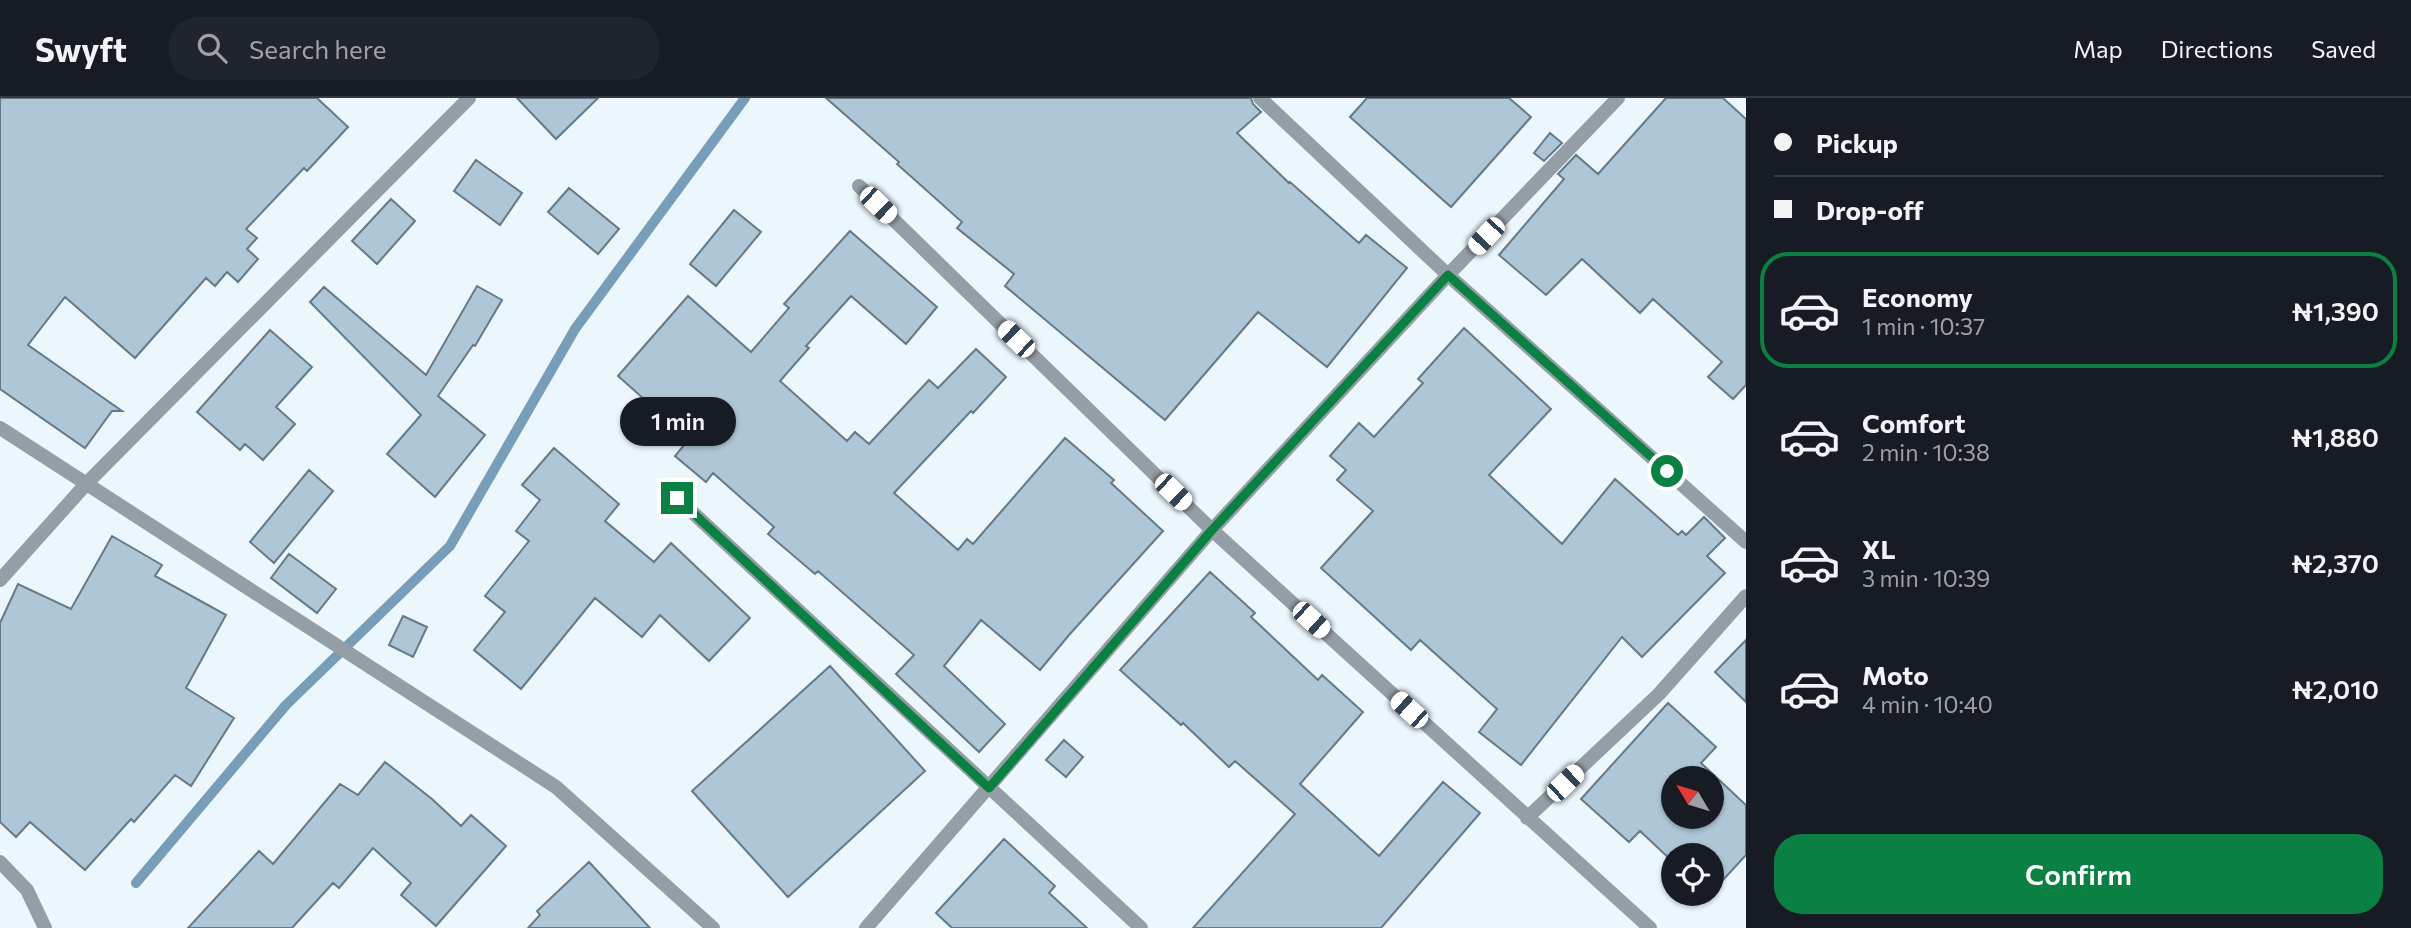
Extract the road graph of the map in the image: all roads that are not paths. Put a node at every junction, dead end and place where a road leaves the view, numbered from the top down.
1 (1260, 98) edge
2 (1618, 98) edge
3 (461, 101) edge
4 (859, 186) dead end
5 (1448, 275) junction
6 (0, 428) edge
7 (87, 483) junction
8 (677, 498) dead end
9 (1212, 530) junction
10 (1746, 542) edge
11 (0, 580) edge
12 (1746, 596) edge
13 (989, 788) junction
14 (1527, 818) junction
15 (0, 862) edge
16 (45, 928) edge
17 (713, 928) edge
18 (866, 928) edge
19 (1141, 928) edge
20 (1650, 928) edge

1 - 5 street
2 - 5 street
3 - 7 street
4 - 9 street
5 - 9 street
5 - 10 street
6 - 7 street
7 - 11 street
7 - 17 street
8 - 13 street
9 - 13 street
9 - 14 street
12 - 14 street
13 - 18 street
13 - 19 street
14 - 20 street
15 - 16 street

